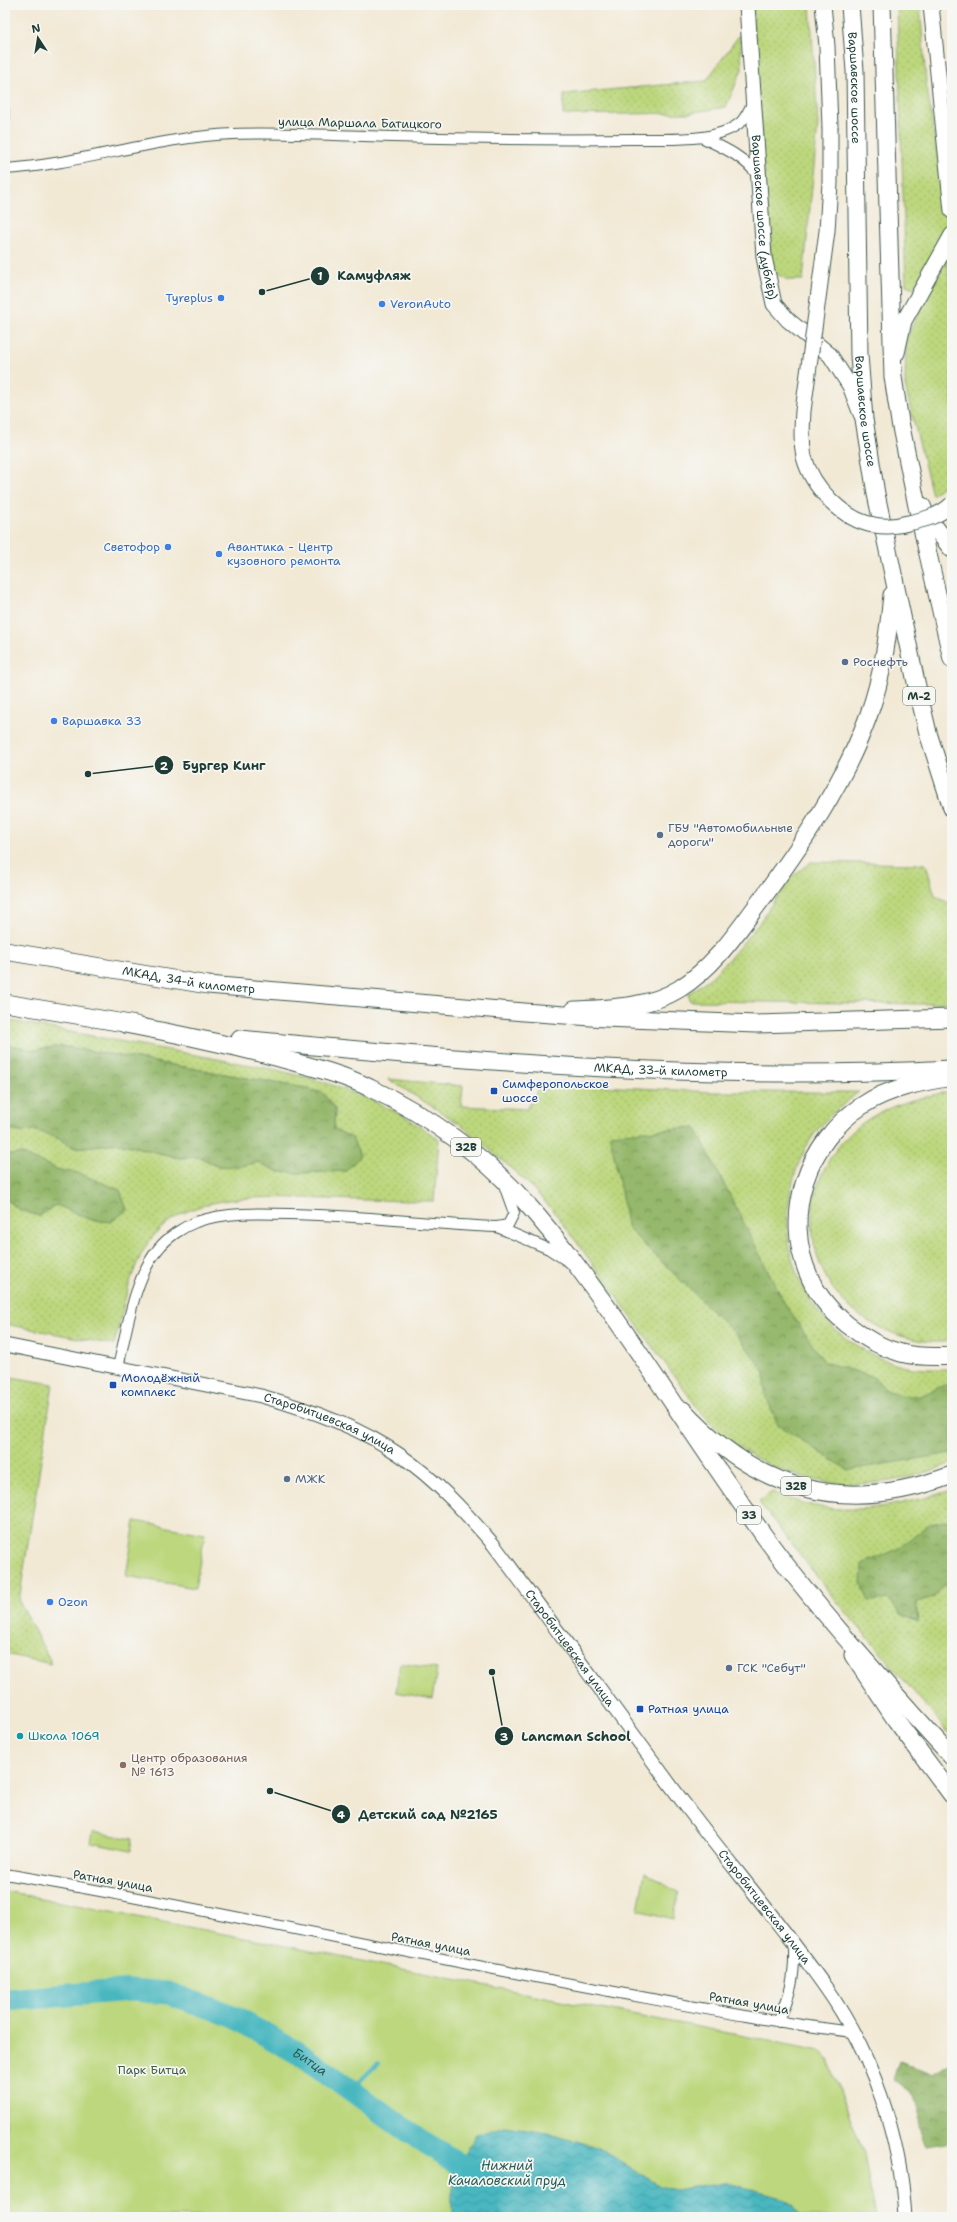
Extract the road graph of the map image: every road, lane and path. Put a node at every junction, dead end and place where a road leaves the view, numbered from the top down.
1 (747, 5) edge
2 (823, 5) edge
3 (850, 5) edge
4 (882, 5) edge
5 (931, 5) edge
6 (753, 103) junction
7 (703, 138) junction
8 (5, 170) edge
9 (758, 176) junction
10 (952, 211) edge
11 (952, 235) edge
12 (893, 377) junction
13 (864, 419) junction
14 (913, 484) junction
15 (952, 504) edge
16 (952, 549) edge
17 (894, 581) junction
18 (952, 659) edge
19 (952, 808) edge
20 (5, 951) edge
21 (5, 1003) edge
22 (524, 1012) junction
23 (952, 1018) edge
24 (125, 1024) junction
25 (952, 1069) edge
26 (952, 1077) edge
27 (499, 1175) junction
28 (497, 1227) junction
29 (578, 1267) junction
30 (5, 1345) edge
31 (952, 1356) edge
32 (118, 1367) junction
33 (669, 1395) junction
34 (952, 1475) edge
35 (836, 1630) junction
36 (952, 1757) edge
37 (952, 1795) edge
38 (5, 1874) edge
39 (794, 1946) junction
40 (778, 2022) junction
41 (852, 2032) junction
42 (905, 2217) edge

1 - 6 main road, Варшавское шоссе (дублёр)
2 - 15 main road, bridge
3 - 13 main road, Варшавское шоссе
4 - 12 main road
5 - 10 main road
6 - 7 street, улица Маршала Батицкого
6 - 9 main road, Варшавское шоссе (дублёр)
7 - 8 street, улица Маршала Батицкого
7 - 9 street, улица Маршала Батицкого
9 - 13 main road, Варшавское шоссе (дублёр)
11 - 12 main road
12 - 14 main road
13 - 17 main road, Варшавское шоссе / М-2
14 - 16 main road
14 - 18 main road
17 - 19 main road, Варшавское шоссе / М-2
17 - 22 main road
20 - 22 main road, МКАД, 34-й километр
21 - 24 main road
22 - 23 main road
24 - 25 main road, МКАД, 33-й километр
24 - 27 main road, 32B
26 - 31 main road
27 - 28 street
27 - 29 main road, 32B
28 - 29 street
28 - 32 street
29 - 33 main road, 32B
30 - 32 street, Старобитцевская улица
32 - 39 street, Старобитцевская улица
33 - 34 main road, 32B
33 - 35 main road, 33
35 - 36 main road, 33
35 - 37 main road
38 - 40 street, Ратная улица
39 - 40 street
39 - 41 street, Старобитцевская улица
40 - 41 street, Ратная улица
41 - 42 street, Старобитцевская улица

